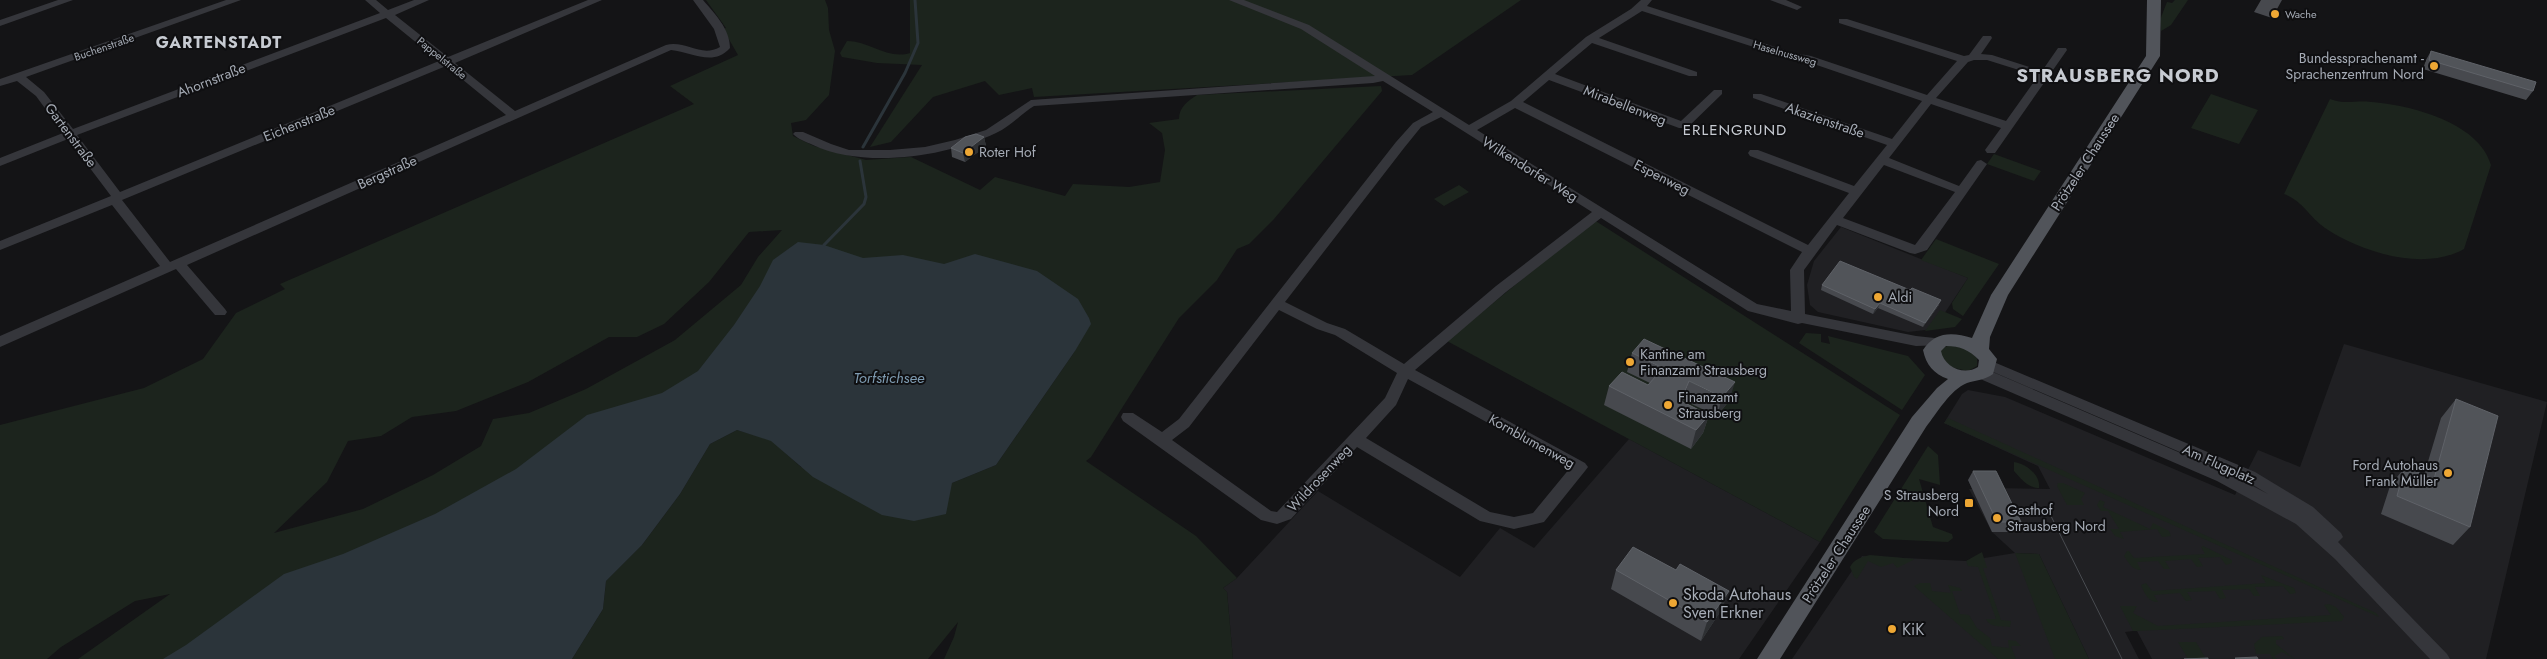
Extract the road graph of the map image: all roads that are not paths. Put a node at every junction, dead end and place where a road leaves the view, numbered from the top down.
1 (68, 0) edge
2 (236, 0) edge
3 (370, 0) edge
4 (424, 0) edge
5 (597, 0) edge
6 (698, 0) edge
7 (1234, 0) edge
8 (1775, 0) edge
9 (2154, 0) edge
10 (2164, 0) edge
11 (1644, 3) edge
12 (1797, 7) dead end
13 (388, 14) junction
14 (1843, 21) dead end
15 (0, 23) edge
16 (2154, 25) junction
17 (1987, 38) dead end
18 (1590, 40) junction
19 (2062, 50) dead end
20 (1968, 59) junction
21 (446, 61) junction
22 (1693, 74) dead end
23 (2045, 75) junction
24 (1549, 76) junction
25 (19, 77) junction
26 (1382, 77) junction
27 (0, 83) edge
28 (1718, 92) dead end
29 (1757, 96) dead end
30 (1929, 99) junction
31 (1515, 104) junction
32 (1440, 113) junction
33 (514, 116) junction
34 (2008, 126) junction
35 (1468, 130) junction
36 (70, 134) junction
37 (799, 134) dead end
38 (1893, 143) junction
39 (1991, 150) dead end
40 (1754, 153) dead end
41 (1880, 159) junction
42 (0, 162) edge
43 (1981, 164) dead end
44 (1856, 191) junction
45 (1962, 191) junction
46 (116, 198) junction
47 (1599, 212) junction
48 (1834, 219) junction
49 (0, 246) edge
50 (1810, 251) junction
51 (173, 266) junction
52 (2000, 295) junction
53 (1277, 303) junction
54 (220, 312) dead end
55 (1798, 319) junction
56 (1831, 325) junction
57 (1957, 340) junction
58 (0, 342) edge
59 (1938, 342) junction
60 (1980, 350) junction
61 (1936, 362) junction
62 (1986, 370) junction
63 (1405, 371) junction
64 (1963, 376) junction
65 (1128, 417) dead end
66 (1919, 422) junction
67 (1356, 439) junction
68 (1162, 440) junction
69 (1768, 659) edge
70 (2441, 659) edge

1 - 15 street
2 - 25 street, Buchenstraße
3 - 13 street, Pappelstraße
4 - 13 street, Ahornstraße
5 - 21 street, Eichenstraße
6 - 33 street, Bergstraße
7 - 26 street, Wilkendorfer Weg
8 - 12 street
9 - 16 main road, Prötzeler Chaussee
10 - 16 main road, Prötzeler Chaussee
11 - 18 street
11 - 30 street, Haselnussweg
13 - 21 street, Pappelstraße
13 - 36 street, Ahornstraße
14 - 20 street
16 - 52 main road, Prötzeler Chaussee
17 - 20 street
18 - 22 street
18 - 24 street
19 - 23 street
20 - 23 street
20 - 30 street
21 - 33 street, Pappelstraße
21 - 46 street, Eichenstraße
23 - 34 street
24 - 28 street, Mirabellenweg
24 - 31 street
25 - 27 street, Buchenstraße
25 - 36 street, Gartenstraße
26 - 32 street, Wilkendorfer Weg
26 - 37 street
29 - 38 street, Akazienstraße
30 - 34 street, Haselnussweg
30 - 38 street
31 - 35 street
31 - 50 street, Espenweg
32 - 35 street, Wilkendorfer Weg
32 - 53 street
33 - 51 street, Bergstraße
34 - 39 street
35 - 47 street, Wilkendorfer Weg
36 - 42 street, Ahornstraße
36 - 46 street, Gartenstraße
38 - 41 street
40 - 44 street
41 - 44 street
41 - 45 street
43 - 45 street
44 - 48 street
45 - 48 street
46 - 49 street, Eichenstraße
46 - 51 street, Gartenstraße
47 - 55 street, Wilkendorfer Weg
47 - 63 street, Wildrosenweg
48 - 50 street
50 - 55 street
51 - 54 street, Gartenstraße
51 - 58 street, Bergstraße
52 - 57 main road, Prötzeler Chaussee
52 - 60 main road, Prötzeler Chaussee
53 - 63 street
53 - 68 street
55 - 56 street, Wilkendorfer Weg
56 - 59 street, Wilkendorfer Weg
56 - 61 street, Wilkendorfer Weg
57 - 59 main road
57 - 60 main road
59 - 61 main road, Prötzeler Chaussee
60 - 62 main road
61 - 64 main road
61 - 66 main road, Prötzeler Chaussee
62 - 64 main road
62 - 70 street, Am Flugplatz
63 - 67 street, Wildrosenweg
63 - 67 street, Kornblumenweg
64 - 66 main road, Prötzeler Chaussee
65 - 68 street, Wildrosenweg
66 - 69 main road, Prötzeler Chaussee
67 - 68 street, Wildrosenweg

